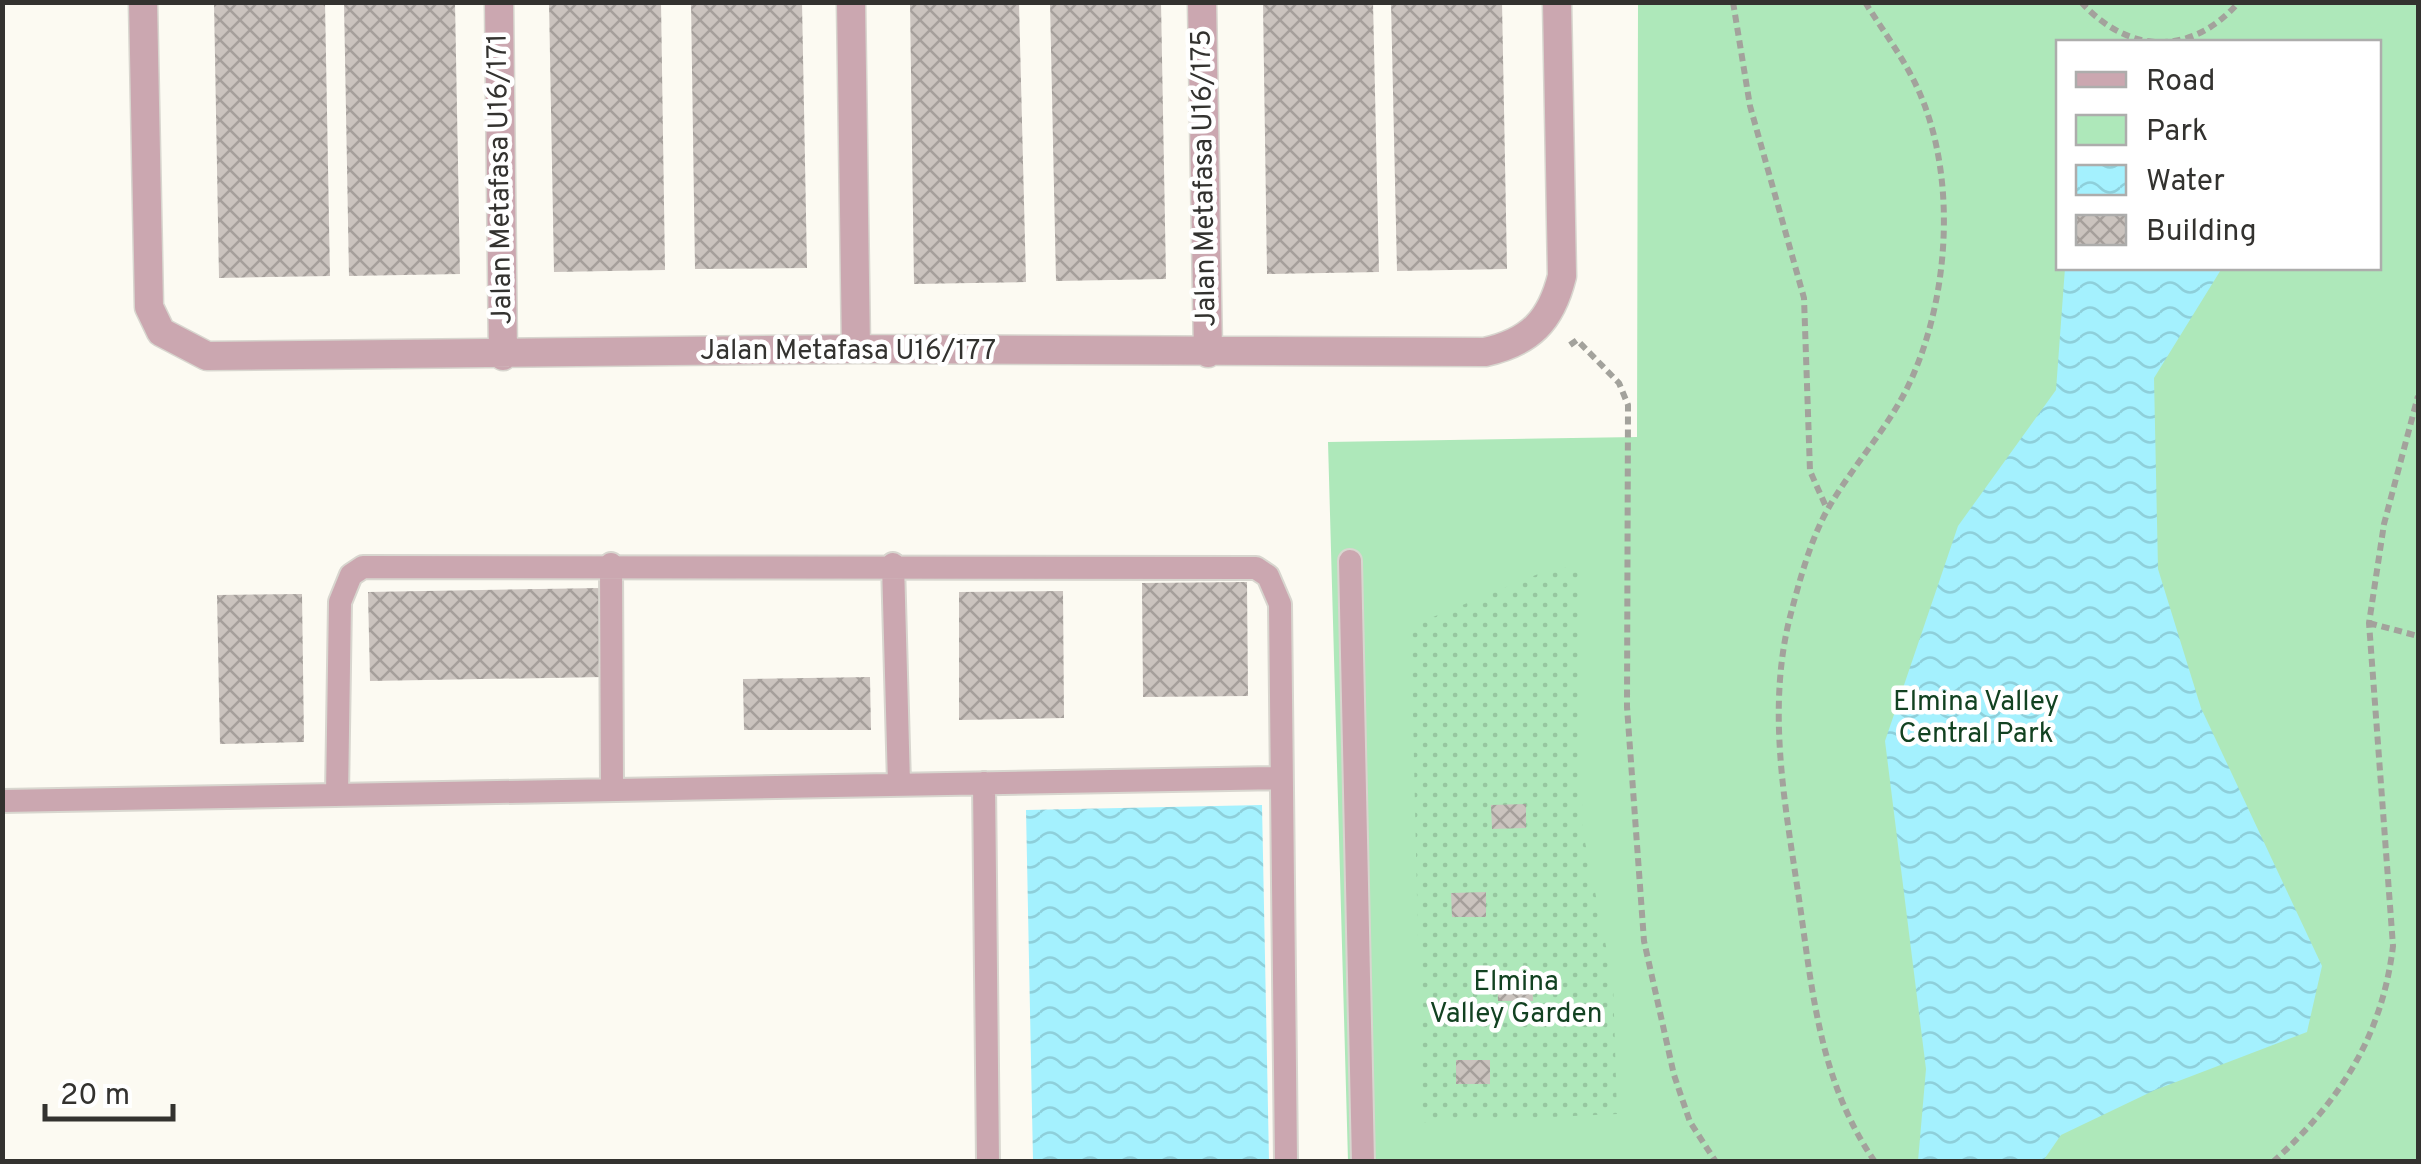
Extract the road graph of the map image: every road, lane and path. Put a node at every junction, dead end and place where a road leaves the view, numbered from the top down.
1 (143, 2) edge
2 (499, 2) edge
3 (851, 2) edge
4 (1202, 2) edge
5 (1557, 2) edge
6 (1734, 2) edge
7 (1865, 2) edge
8 (2081, 2) edge
9 (2239, 2) edge
10 (2145, 40) edge
11 (2177, 40) edge
12 (1565, 348) dead end
13 (856, 350) junction
14 (1208, 353) junction
15 (504, 356) junction
16 (2418, 396) edge
17 (1827, 509) junction
18 (1350, 562) dead end
19 (610, 564) junction
20 (893, 564) junction
21 (2370, 623) junction
22 (2418, 636) edge
23 (1279, 778) junction
24 (984, 783) junction
25 (898, 784) junction
26 (612, 789) junction
27 (337, 795) junction
28 (2, 801) edge
29 (988, 1162) edge
30 (1286, 1162) edge
31 (1363, 1162) edge
32 (1716, 1162) edge
33 (1875, 1162) edge
34 (2272, 1162) edge

1 - 15 street, Jalan Metafasa U16/177
2 - 15 street, Jalan Metafasa U16/171
3 - 13 street
4 - 14 street, Jalan Metafasa U16/175
5 - 14 street, Jalan Metafasa U16/177
6 - 17 path
7 - 17 path
8 - 10 path
9 - 11 path
12 - 32 path
13 - 14 street, Jalan Metafasa U16/177
13 - 15 street, Jalan Metafasa U16/177
16 - 21 path
17 - 33 path
18 - 31 lane
19 - 20 lane
19 - 26 lane
19 - 27 lane
20 - 23 lane
20 - 25 lane
21 - 22 path
21 - 34 path
23 - 24 lane
23 - 30 lane
24 - 25 lane
24 - 29 lane
25 - 26 lane
26 - 27 lane
27 - 28 lane

